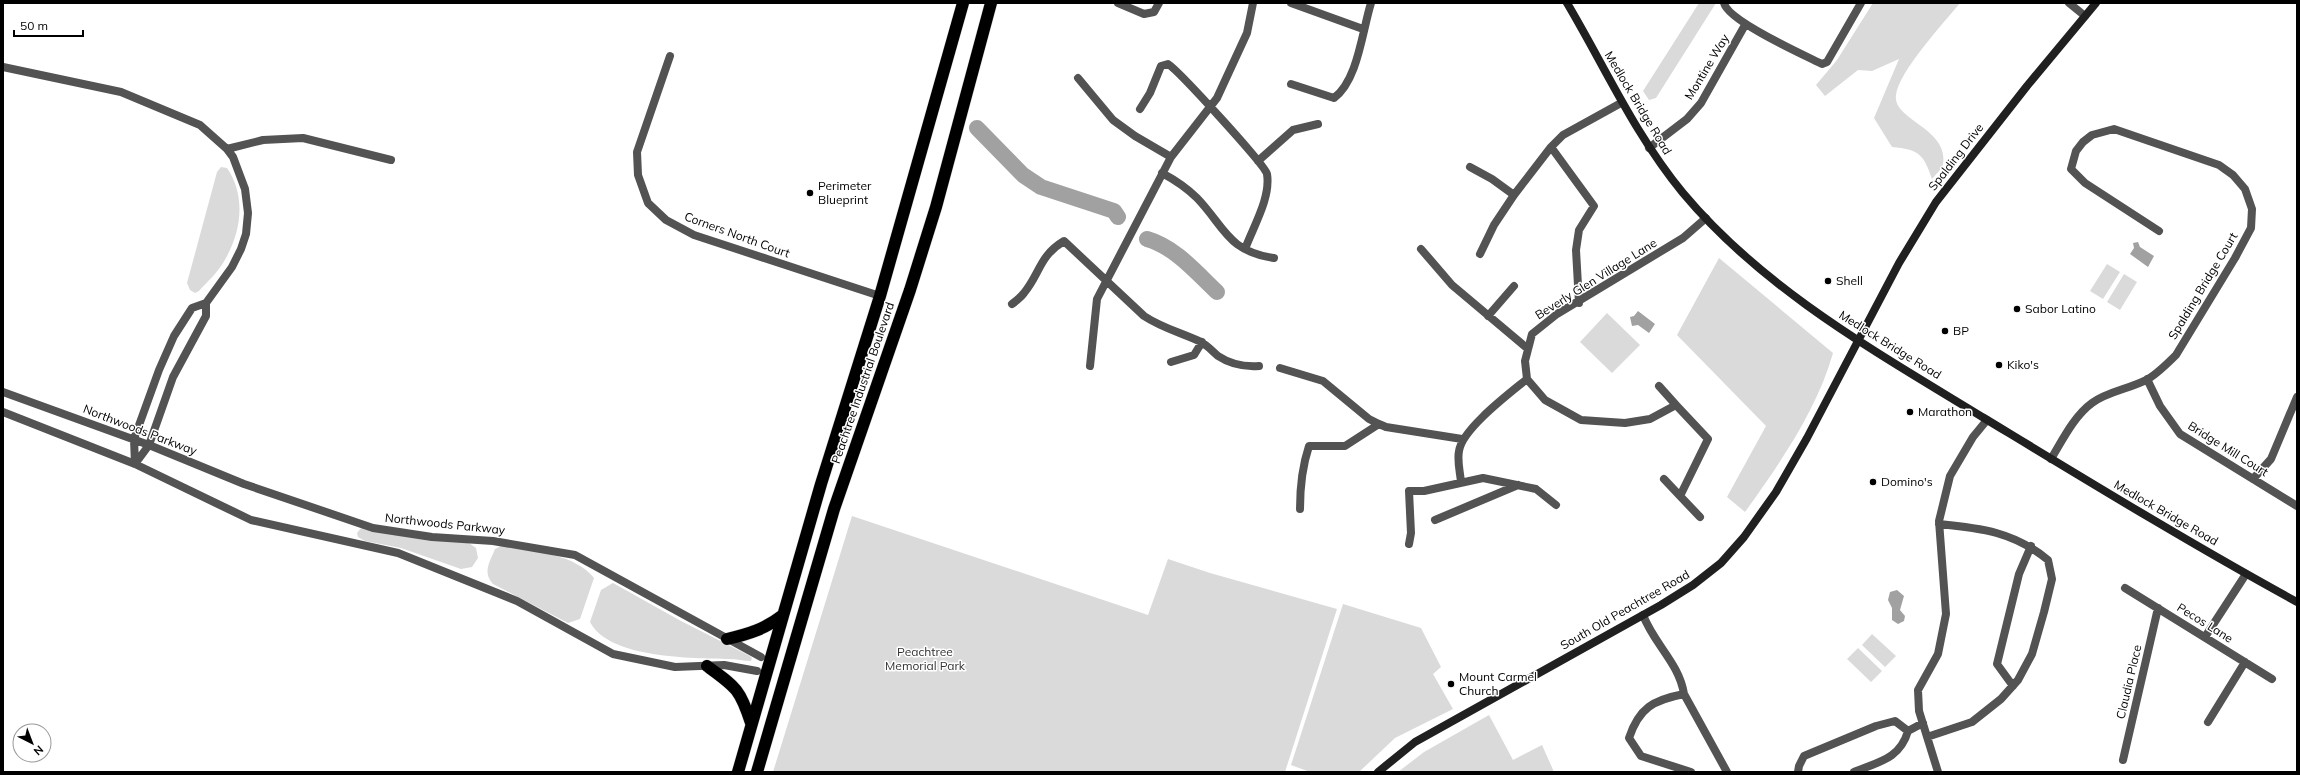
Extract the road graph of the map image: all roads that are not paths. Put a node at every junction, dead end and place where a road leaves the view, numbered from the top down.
1 (964, 3) edge
2 (991, 3) edge
3 (1118, 3) edge
4 (1159, 3) edge
5 (1253, 3) edge
6 (1291, 3) edge
7 (1371, 3) edge
8 (1567, 3) edge
9 (1724, 3) edge
10 (1861, 3) edge
11 (2069, 3) edge
12 (2096, 3) edge
13 (2085, 16) junction
14 (1745, 25) junction
15 (1363, 29) junction
16 (670, 56) dead end
17 (3, 67) edge
18 (1078, 78) dead end
19 (1291, 84) dead end
20 (1621, 103) junction
21 (1211, 106) junction
22 (1140, 109) dead end
23 (1318, 124) dead end
24 (1551, 147) junction
25 (227, 148) junction
26 (1649, 148) junction
27 (1171, 157) junction
28 (391, 160) dead end
29 (1258, 161) junction
30 (1470, 167) dead end
31 (1162, 173) junction
32 (1514, 195) junction
33 (1706, 218) junction
34 (2159, 231) dead end
35 (1245, 249) junction
36 (1421, 249) dead end
37 (1480, 254) dead end
38 (1274, 258) dead end
39 (1107, 280) junction
40 (1514, 286) dead end
41 (880, 296) junction
42 (1579, 302) junction
43 (206, 303) junction
44 (1012, 304) dead end
45 (1488, 316) junction
46 (1858, 341) junction
47 (1202, 342) junction
48 (1528, 349) junction
49 (1171, 362) dead end
50 (1090, 366) dead end
51 (1259, 366) dead end
52 (1280, 368) dead end
53 (1527, 379) junction
54 (2147, 379) junction
55 (1659, 386) dead end
56 (3, 392) edge
57 (2297, 397) edge
58 (1676, 405) junction
59 (3, 412) edge
60 (1987, 420) junction
61 (1379, 424) junction
62 (134, 439) junction
63 (1462, 439) junction
64 (150, 445) junction
65 (2051, 459) junction
66 (135, 464) junction
67 (1664, 479) dead end
68 (2254, 479) junction
69 (1462, 482) junction
70 (1519, 485) junction
71 (1680, 496) junction
72 (1556, 505) dead end
73 (2297, 506) edge
74 (1300, 509) dead end
75 (1700, 517) dead end
76 (1435, 520) dead end
77 (1939, 524) junction
78 (1409, 544) dead end
79 (2031, 546) junction
80 (2246, 574) junction
81 (2125, 588) dead end
82 (2297, 602) edge
83 (2158, 608) junction
84 (1643, 614) junction
85 (783, 615) junction
86 (2205, 637) junction
87 (727, 639) junction
88 (761, 657) dead end
89 (2245, 662) junction
90 (708, 666) junction
91 (757, 671) dead end
92 (2272, 679) dead end
93 (2013, 686) junction
94 (1684, 694) junction
95 (2208, 722) dead end
96 (751, 723) junction
97 (1923, 723) junction
98 (1908, 731) junction
99 (1927, 737) junction
100 (2123, 760) dead end
101 (738, 772) edge
102 (757, 772) edge
103 (1378, 772) edge
104 (1691, 772) edge
105 (1727, 772) edge
106 (1798, 772) edge
107 (1854, 772) edge
108 (1938, 772) edge

1 - 41 highway, Peachtree Industrial Boulevard
2 - 102 highway, Peachtree Industrial Boulevard
3 - 4 street
5 - 21 street
6 - 15 street
7 - 15 street
8 - 20 main road, Medlock Bridge Road
9 - 14 street
10 - 14 street
11 - 13 street
12 - 13 main road, Spalding Drive
13 - 46 main road, Spalding Drive
14 - 26 street, Montine Way
15 - 19 street
16 - 41 street, Corners North Court
17 - 25 street
18 - 27 street
20 - 24 street
20 - 26 main road, Medlock Bridge Road
21 - 22 street
21 - 27 street
21 - 29 street
23 - 29 street
24 - 32 street
24 - 42 street
25 - 28 street
25 - 43 street
26 - 33 main road, Medlock Bridge Road
27 - 31 street
29 - 35 street
30 - 32 street
31 - 35 street
31 - 39 street
32 - 37 street
33 - 42 street, Beverly Glen Village Lane
33 - 46 main road, Medlock Bridge Road
34 - 54 street, Spalding Bridge Court
35 - 38 street
36 - 45 street
39 - 44 street
39 - 47 street
39 - 50 street
40 - 45 street
41 - 85 highway, Peachtree Industrial Boulevard
42 - 48 street, Beverly Glen Village Lane
43 - 62 street
43 - 64 street
45 - 48 street
46 - 60 main road, Medlock Bridge Road
46 - 84 main road, South Old Peachtree Road
47 - 49 street
47 - 51 street
48 - 53 street, Beverly Glen Village Lane
52 - 61 street
53 - 58 street
53 - 63 street
54 - 65 street, Spalding Bridge Court
54 - 68 street, Bridge Mill Court
55 - 58 street
56 - 62 street, Northwoods Parkway
57 - 68 street
58 - 71 street
59 - 66 street
60 - 65 main road, Medlock Bridge Road
60 - 77 street
61 - 63 street
61 - 74 street
62 - 64 street, Northwoods Parkway
62 - 66 street
63 - 69 street
64 - 66 street
64 - 87 street, Northwoods Parkway
65 - 80 main road, Medlock Bridge Road
66 - 90 street
67 - 71 street
68 - 73 street, Bridge Mill Court
69 - 70 street
69 - 78 street
70 - 72 street
70 - 76 street
71 - 75 street
77 - 79 street
77 - 97 street
79 - 93 street
79 - 93 street
80 - 82 main road, Medlock Bridge Road
80 - 86 street
81 - 83 street, Pecos Lane
83 - 86 street, Pecos Lane
83 - 100 street, Claudia Place
84 - 94 street
84 - 103 main road, South Old Peachtree Road
85 - 87 highway
85 - 96 highway, Peachtree Industrial Boulevard
86 - 89 street, Pecos Lane
87 - 88 street, Northwoods Parkway
89 - 92 street, Pecos Lane
89 - 95 street
90 - 91 street
90 - 96 highway
93 - 99 street
94 - 104 street
94 - 105 street
96 - 101 highway, Peachtree Industrial Boulevard
97 - 98 street
97 - 99 street
98 - 106 street
98 - 107 street
99 - 108 street

